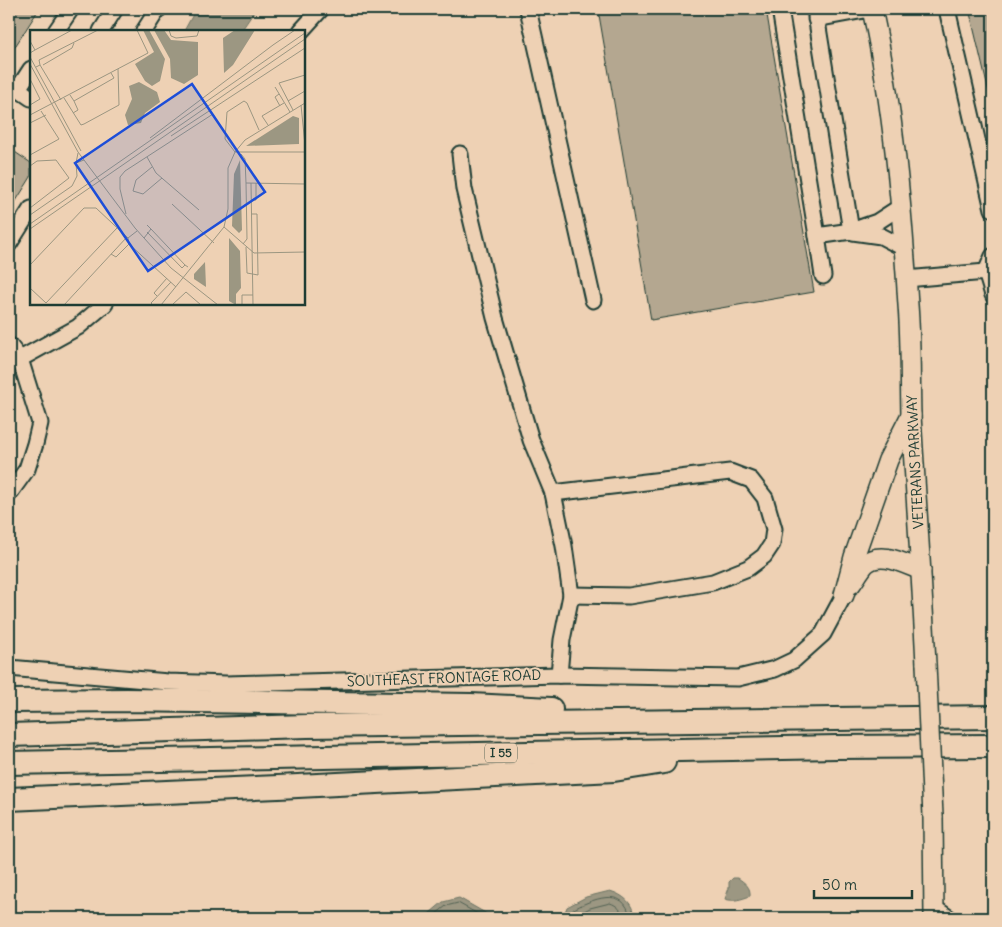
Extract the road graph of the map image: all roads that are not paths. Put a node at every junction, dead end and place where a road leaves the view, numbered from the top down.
1 (71, 9) edge
2 (115, 9) edge
3 (158, 9) edge
4 (321, 9) edge
5 (528, 9) edge
6 (780, 9) edge
7 (871, 9) edge
8 (947, 9) edge
9 (816, 14) edge
10 (57, 30) edge
11 (102, 30) edge
12 (145, 30) edge
13 (302, 30) edge
14 (30, 70) edge
15 (13, 86) edge
16 (30, 97) edge
17 (460, 154) dead end
18 (900, 207) junction
19 (993, 209) edge
20 (30, 211) edge
21 (851, 231) junction
22 (817, 236) junction
23 (9, 244) edge
24 (904, 248) junction
25 (993, 256) edge
26 (823, 276) dead end
27 (906, 279) junction
28 (990, 284) edge
29 (592, 300) dead end
30 (104, 305) edge
31 (9, 345) edge
32 (14, 361) edge
33 (911, 414) junction
34 (553, 493) junction
35 (9, 494) edge
36 (921, 570) junction
37 (571, 594) junction
38 (844, 595) junction
39 (9, 668) edge
40 (559, 675) junction
41 (9, 701) edge
42 (993, 717) edge
43 (744, 720) junction
44 (9, 735) edge
45 (993, 746) edge
46 (747, 749) junction
47 (9, 763) edge
48 (9, 799) edge
49 (933, 913) edge
50 (949, 918) edge

1 - 10 street
2 - 11 street
3 - 12 street
4 - 13 street
5 - 29 street
6 - 22 street
7 - 9 street
7 - 18 main road, VETERANS PARKWAY
8 - 19 street
9 - 21 street
14 - 15 street
15 - 16 street
17 - 34 street
18 - 21 street
18 - 24 main road, VETERANS PARKWAY
20 - 23 street
21 - 22 street
21 - 24 street
22 - 26 street
24 - 27 main road, VETERANS PARKWAY
25 - 28 street
27 - 28 street
27 - 33 main road, VETERANS PARKWAY
30 - 32 street
31 - 32 street
32 - 35 street
33 - 36 main road, VETERANS PARKWAY
33 - 38 main road
34 - 37 street
34 - 37 street
36 - 38 main road
36 - 49 main road, VETERANS PARKWAY, bridge
37 - 40 street
38 - 40 street, SOUTHEAST FRONTAGE ROAD
39 - 40 street, SOUTHEAST FRONTAGE ROAD
41 - 43 highway
42 - 43 highway, I 55
43 - 44 highway, I 55
45 - 46 highway, I 55
46 - 47 highway, I 55
46 - 48 highway
49 - 50 street

